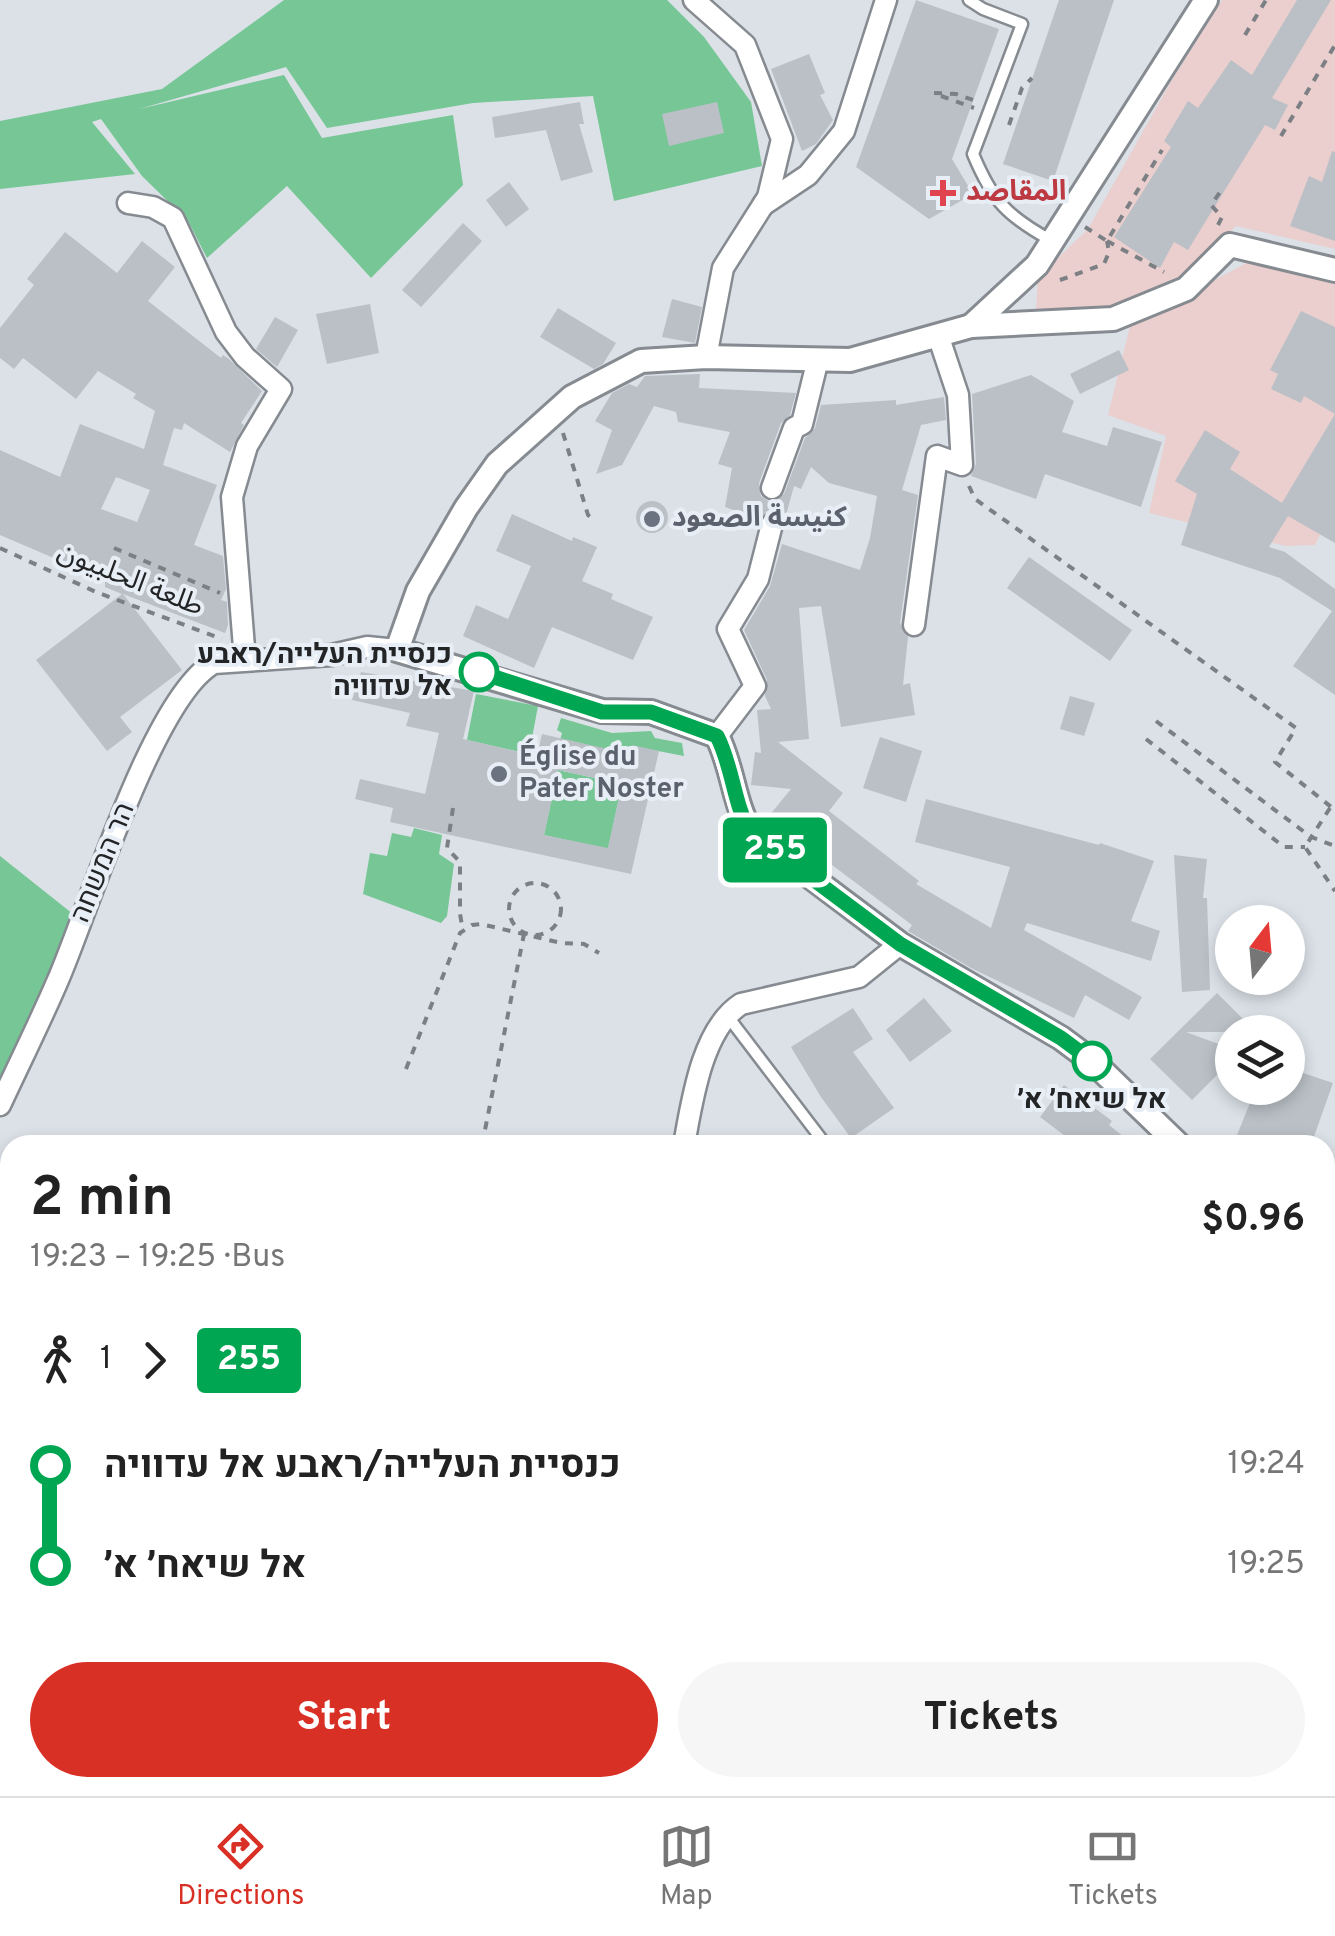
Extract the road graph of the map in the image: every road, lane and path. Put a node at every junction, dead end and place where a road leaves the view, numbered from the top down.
1 (694, 0) edge
2 (886, 0) edge
3 (969, 0) edge
4 (1206, 0) edge
5 (1266, 0) edge
6 (1245, 35) dead end
7 (1335, 45) edge
8 (1032, 78) dead end
9 (938, 94) dead end
10 (988, 114) junction
11 (1009, 125) dead end
12 (1281, 136) dead end
13 (1162, 150) dead end
14 (1223, 188) dead end
15 (128, 203) dead end
16 (763, 204) junction
17 (1068, 217) junction
18 (1214, 233) dead end
19 (1052, 241) junction
20 (1107, 241) junction
21 (1335, 270) edge
22 (1171, 276) dead end
23 (1060, 280) dead end
24 (971, 326) junction
25 (938, 335) junction
26 (706, 356) junction
27 (818, 359) junction
28 (567, 456) dead end
29 (962, 469) junction
30 (772, 488) dead end
31 (594, 520) dead end
32 (772, 524) dead end
33 (0, 548) edge
34 (114, 548) dead end
35 (242, 602) junction
36 (914, 626) dead end
37 (397, 650) junction
38 (245, 654) junction
39 (1156, 721) dead end
40 (717, 736) junction
41 (1146, 739) dead end
42 (453, 808) dead end
43 (1333, 808) edge
44 (1312, 837) junction
45 (1335, 846) edge
46 (1305, 847) junction
47 (1335, 891) edge
48 (463, 931) junction
49 (524, 934) junction
50 (900, 944) junction
51 (600, 952) dead end
52 (726, 1014) junction
53 (406, 1069) dead end
54 (0, 1105) edge
55 (484, 1135) edge
56 (686, 1135) edge
57 (818, 1135) edge
58 (1170, 1135) edge

1 - 16 street
2 - 16 street
3 - 10 lane
4 - 17 street
5 - 6 path
7 - 12 path
8 - 11 path
9 - 10 path
10 - 19 lane
13 - 20 path
14 - 18 path
15 - 35 street
16 - 26 street
17 - 19 street
17 - 20 path
19 - 24 street
20 - 22 path
20 - 23 path
21 - 24 street
24 - 25 street
25 - 27 street
25 - 29 street
26 - 27 street
26 - 37 street
27 - 30 street
28 - 31 path
29 - 36 street
29 - 43 path
32 - 40 street
33 - 38 path, طلعة الحلبيون
34 - 35 path
35 - 38 street
37 - 38 street, הר המשחה
37 - 40 street
38 - 54 street, הר המשחה
39 - 44 path
40 - 50 street
41 - 46 path
42 - 48 path
43 - 44 path
44 - 45 path
44 - 46 path
46 - 47 path
48 - 49 path
48 - 53 path
49 - 49 path
49 - 51 path
49 - 55 path
50 - 52 street
50 - 58 street
52 - 56 street
52 - 57 lane

